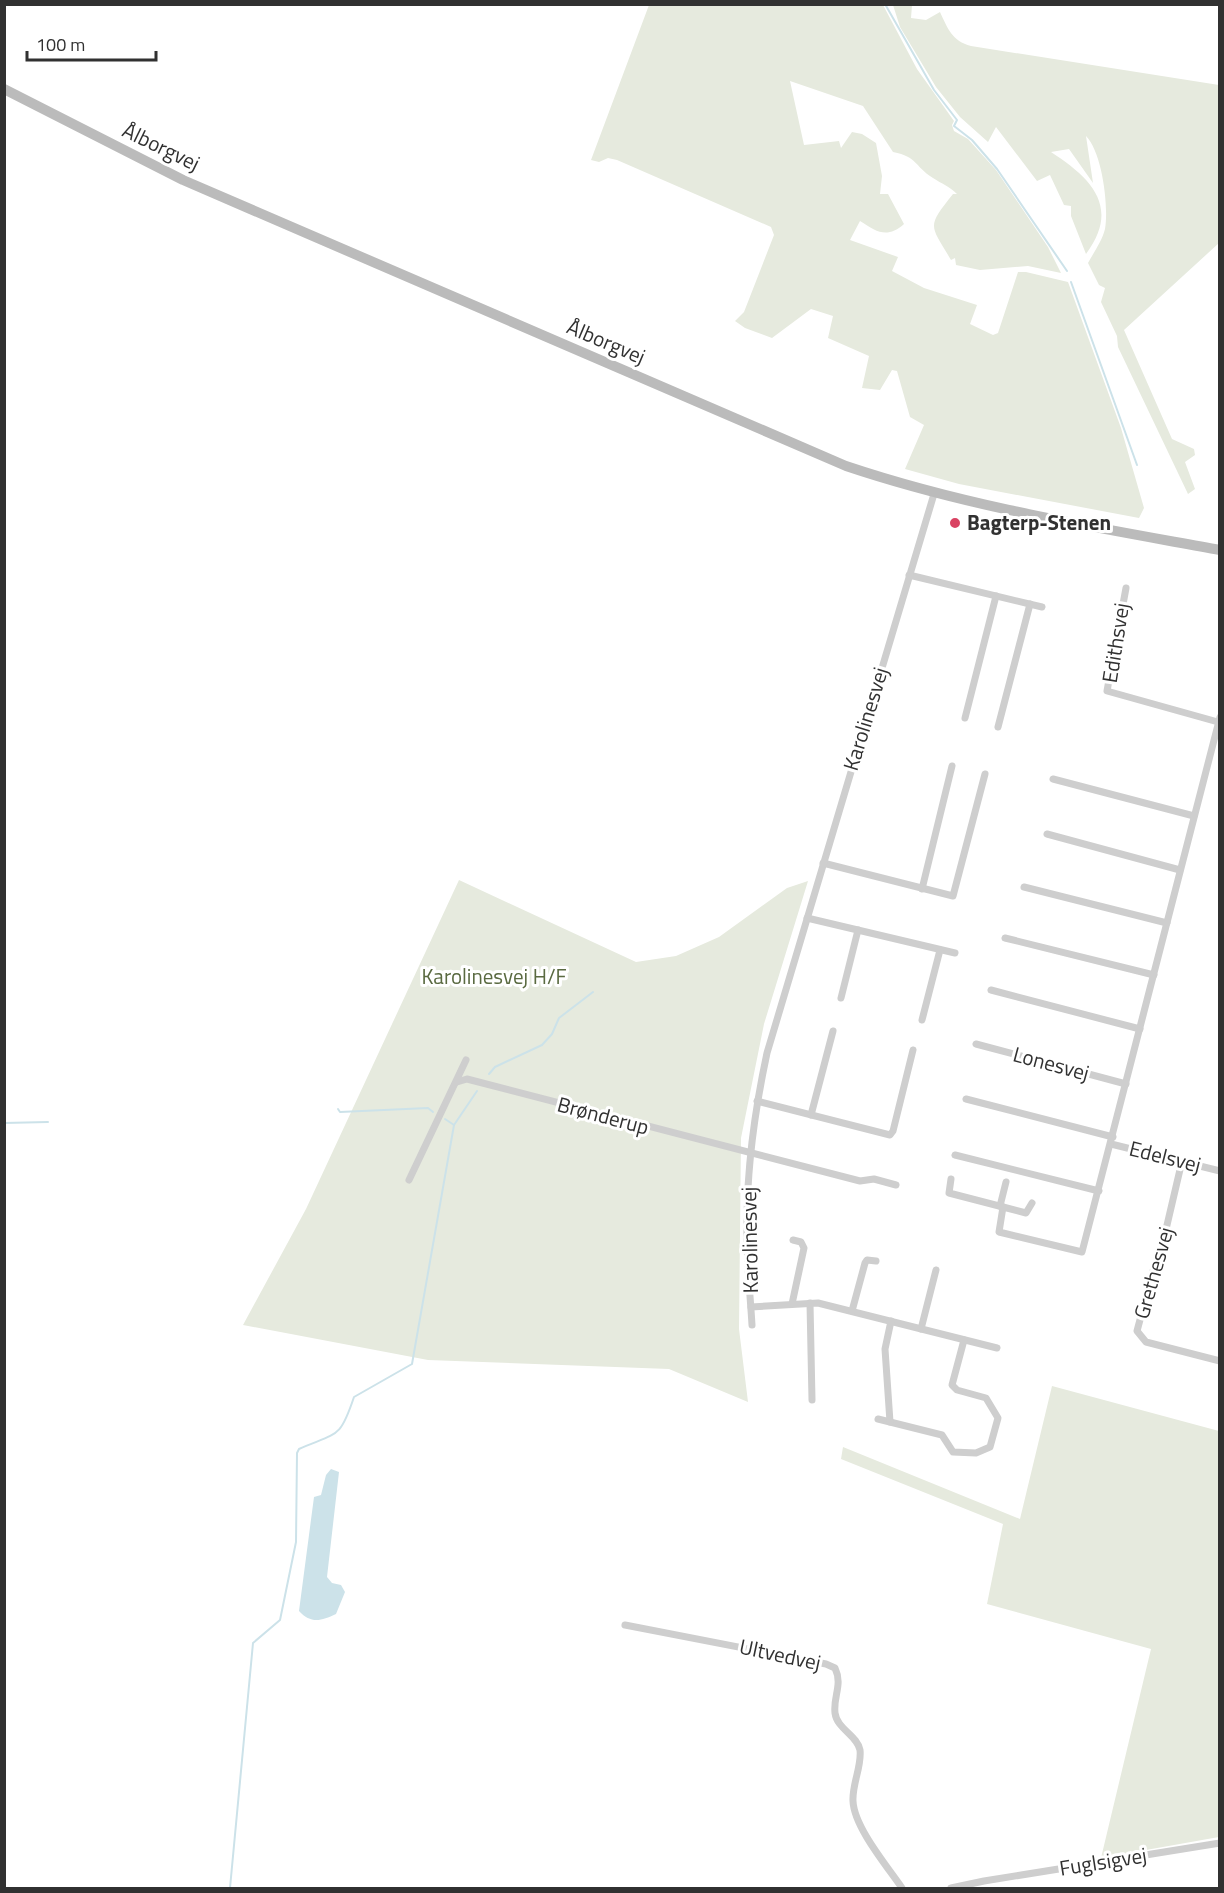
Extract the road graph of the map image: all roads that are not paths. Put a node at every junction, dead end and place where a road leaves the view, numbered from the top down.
1 (4, 89) edge
2 (934, 494) junction
3 (1220, 549) edge
4 (909, 575) junction
5 (1126, 588) dead end
6 (996, 596) junction
7 (1030, 604) junction
8 (1042, 607) dead end
9 (965, 718) dead end
10 (1219, 720) edge
11 (998, 727) dead end
12 (952, 766) dead end
13 (985, 774) dead end
14 (1053, 780) dead end
15 (1194, 816) junction
16 (1047, 834) dead end
17 (823, 863) junction
18 (1180, 870) junction
19 (1024, 887) dead end
20 (922, 889) junction
21 (807, 918) junction
22 (1167, 923) junction
23 (858, 930) junction
24 (1005, 938) dead end
25 (940, 950) junction
26 (955, 953) dead end
27 (1154, 975) junction
28 (991, 990) dead end
29 (841, 998) dead end
30 (922, 1020) dead end
31 (1140, 1029) junction
32 (833, 1031) dead end
33 (976, 1044) dead end
34 (914, 1050) dead end
35 (466, 1059) dead end
36 (457, 1082) junction
37 (1126, 1084) junction
38 (966, 1099) dead end
39 (757, 1101) junction
40 (812, 1115) junction
41 (1112, 1140) junction
42 (750, 1154) junction
43 (955, 1155) dead end
44 (1182, 1161) junction
45 (1220, 1171) edge
46 (951, 1179) dead end
47 (409, 1180) dead end
48 (1006, 1182) dead end
49 (896, 1185) dead end
50 (1099, 1191) junction
51 (1032, 1203) dead end
52 (1001, 1207) junction
53 (793, 1240) dead end
54 (876, 1261) dead end
55 (936, 1270) dead end
56 (810, 1303) junction
57 (792, 1304) junction
58 (751, 1306) junction
59 (852, 1311) junction
60 (891, 1321) junction
61 (752, 1325) dead end
62 (921, 1329) junction
63 (964, 1340) junction
64 (997, 1348) dead end
65 (1220, 1361) edge
66 (812, 1400) dead end
67 (878, 1419) dead end
68 (890, 1422) junction
69 (625, 1625) dead end
70 (1220, 1843) edge
71 (902, 1888) edge
72 (951, 1888) edge

1 - 2 main road, Ålborgvej
2 - 3 main road, Ålborgvej
2 - 4 street, Karolinesvej
4 - 6 street
4 - 17 street, Karolinesvej
5 - 10 street, Edithsvej
6 - 7 street
6 - 9 street
7 - 8 street
7 - 11 street
10 - 15 street
12 - 20 street
13 - 20 street
14 - 15 street
15 - 18 street
16 - 18 street
17 - 20 street
17 - 21 street, Karolinesvej
18 - 22 street
19 - 22 street
21 - 23 street
21 - 39 street, Karolinesvej
22 - 27 street
23 - 25 street
23 - 29 street
24 - 27 street
25 - 26 street
25 - 30 street
27 - 31 street
28 - 31 street
31 - 37 street
32 - 40 street
33 - 37 street, Lonesvej
34 - 40 street
35 - 36 street
36 - 42 street, Brønderup
36 - 47 street
37 - 41 street
38 - 41 street
39 - 40 street
39 - 42 street, Karolinesvej
41 - 44 street, Edelsvej
41 - 50 street
42 - 49 street, Karolinesvej
42 - 58 street, Karolinesvej
43 - 50 street
44 - 45 street, Edelsvej
44 - 65 street, Grethesvej
46 - 52 street
48 - 52 street
50 - 52 street
51 - 52 street
53 - 57 street
54 - 59 street
55 - 62 street
56 - 57 street
56 - 59 street
56 - 66 street
57 - 58 street
58 - 61 street, Karolinesvej
59 - 60 street
60 - 62 street
60 - 68 street
62 - 63 street
63 - 64 street
63 - 68 street
67 - 68 street
69 - 71 street, Ultvedvej
70 - 72 street, Fuglsigvej

